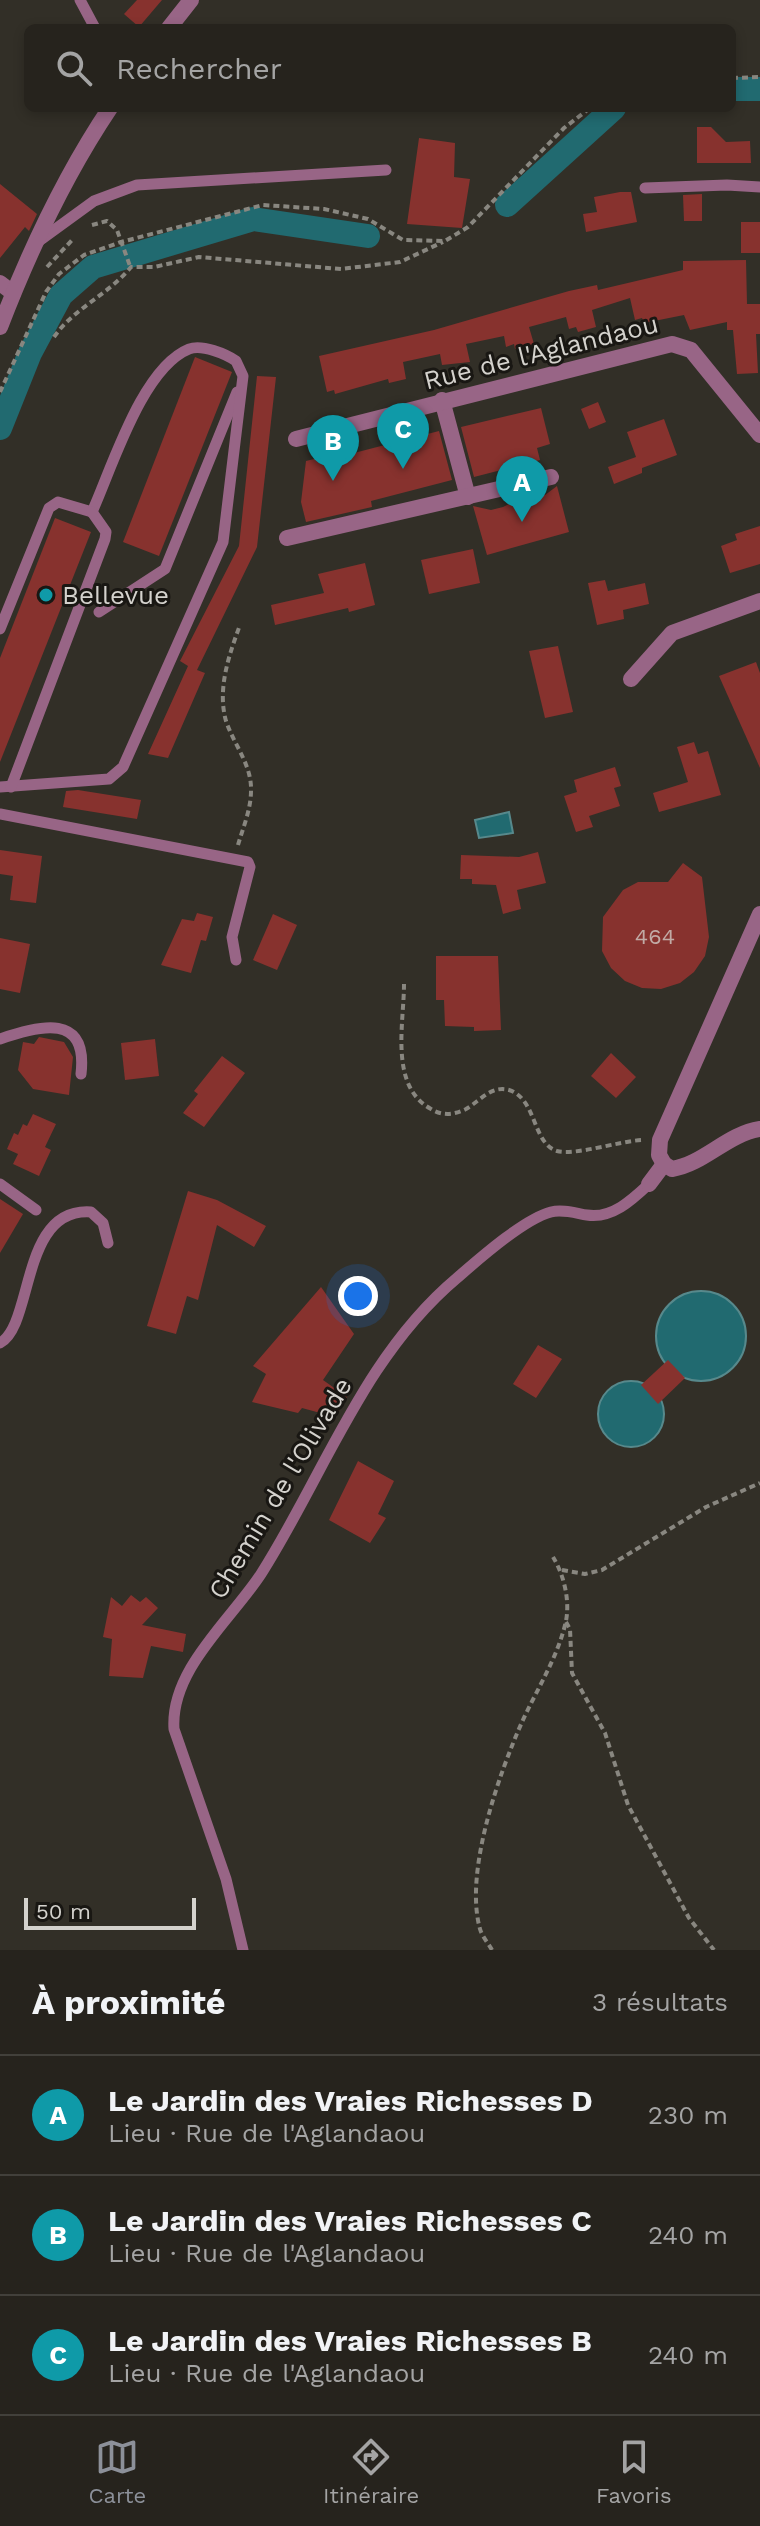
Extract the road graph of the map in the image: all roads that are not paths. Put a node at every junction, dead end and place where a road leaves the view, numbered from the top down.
1 (80, 0) edge
2 (191, 0) edge
3 (94, 24) edge
4 (172, 24) edge
5 (100, 116) edge
6 (386, 170) dead end
7 (760, 187) edge
8 (645, 188) dead end
9 (35, 244) junction
10 (6, 288) edge
11 (0, 327) edge
12 (243, 376) junction
13 (442, 400) junction
14 (760, 435) edge
15 (296, 439) dead end
16 (551, 477) dead end
17 (468, 497) junction
18 (92, 512) junction
19 (287, 538) dead end
20 (760, 601) edge
21 (99, 612) dead end
22 (0, 629) edge
23 (631, 679) dead end
24 (6, 787) edge
25 (0, 814) edge
26 (760, 914) edge
27 (236, 960) dead end
28 (0, 1039) edge
29 (81, 1074) dead end
30 (760, 1129) edge
31 (664, 1164) junction
32 (0, 1184) edge
33 (649, 1184) joint
34 (36, 1210) dead end
35 (108, 1243) dead end
36 (0, 1343) edge
37 (243, 1950) edge

1 - 3 lane
2 - 4 street
5 - 9 street
6 - 9 lane
7 - 8 lane
9 - 10 street
10 - 11 street
12 - 18 lane
12 - 21 lane
12 - 24 lane
13 - 14 street, Rue de l'Aglandaou
13 - 15 street, Rue de l'Aglandaou
13 - 17 street
16 - 17 street
17 - 19 street
18 - 22 lane
18 - 24 lane
20 - 23 street
25 - 27 lane
26 - 31 street
28 - 29 lane
30 - 31 street
31 - 33 street
32 - 34 lane
33 - 37 lane, Chemin de l'Olivade
35 - 36 lane

